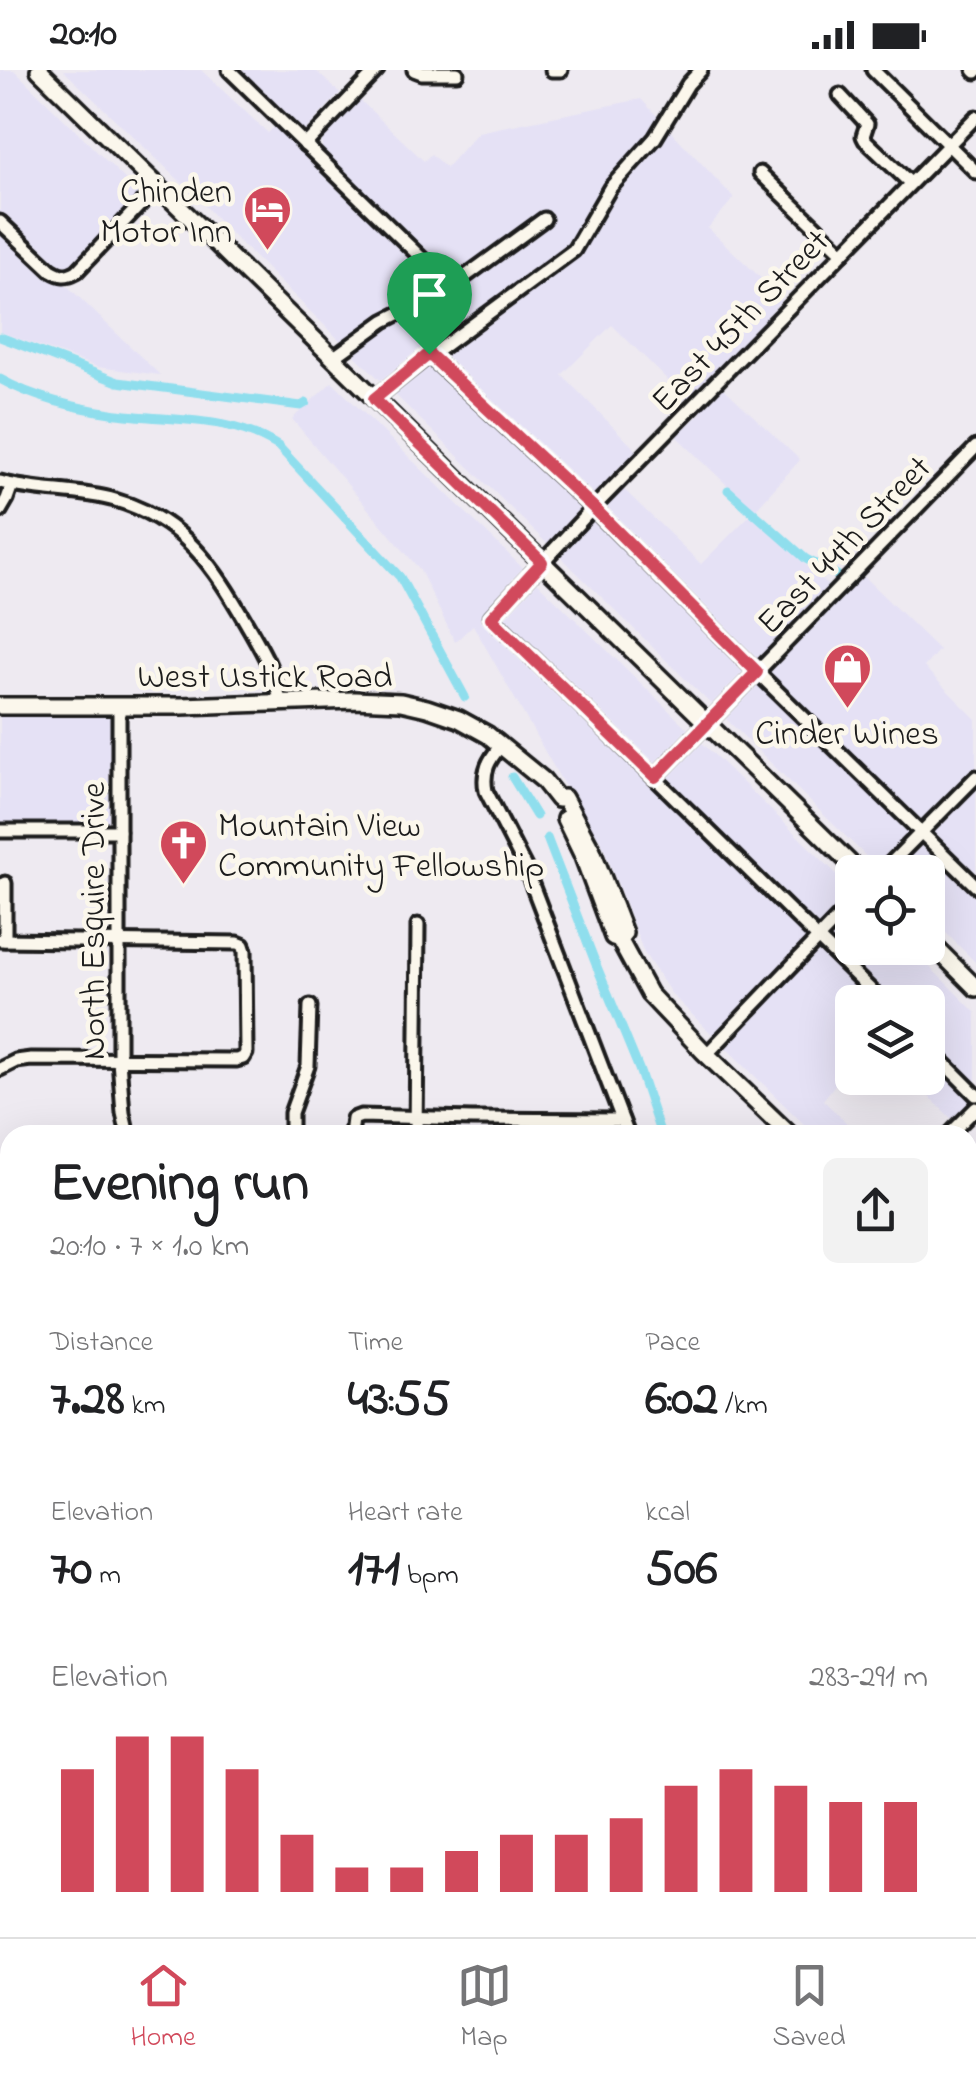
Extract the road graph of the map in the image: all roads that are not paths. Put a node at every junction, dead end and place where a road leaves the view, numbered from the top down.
1 (39, 70) edge
2 (229, 70) edge
3 (377, 70) edge
4 (414, 70) edge
5 (552, 70) edge
6 (561, 70) edge
7 (875, 71) edge
8 (693, 73) edge
9 (457, 74) dead end
10 (840, 94) dead end
11 (976, 118) edge
12 (306, 144) junction
13 (949, 145) junction
14 (976, 172) edge
15 (760, 173) dead end
16 (910, 183) junction
17 (158, 186) junction
18 (544, 219) dead end
19 (0, 222) edge
20 (843, 253) junction
21 (451, 287) junction
22 (429, 354) junction
23 (333, 358) junction
24 (374, 399) junction
25 (976, 447) edge
26 (6, 484) edge
27 (594, 508) junction
28 (0, 510) edge
29 (542, 562) junction
30 (757, 672) junction
31 (280, 702) junction
32 (0, 706) edge
33 (119, 706) junction
34 (707, 724) junction
35 (501, 745) junction
36 (655, 777) junction
37 (976, 777) edge
38 (0, 831) edge
39 (120, 831) junction
40 (922, 832) junction
41 (842, 855) edge
42 (899, 855) edge
43 (6, 883) dead end
44 (976, 886) edge
45 (835, 920) edge
46 (418, 925) dead end
47 (818, 938) junction
48 (2, 940) edge
49 (120, 941) junction
50 (945, 957) edge
51 (866, 985) edge
52 (976, 988) edge
53 (310, 1006) dead end
54 (707, 1054) junction
55 (119, 1060) junction
56 (945, 1063) edge
57 (0, 1069) edge
58 (976, 1095) edge
59 (416, 1118) junction
60 (622, 1120) junction
61 (126, 1125) edge
62 (291, 1125) edge
63 (352, 1125) edge
64 (416, 1125) edge
65 (624, 1125) edge
66 (780, 1125) edge
67 (354, 1937) edge
68 (374, 1937) edge

1 - 17 main road
2 - 12 street
3 - 12 street
4 - 9 street
5 - 6 street
7 - 13 street
8 - 22 street
10 - 16 street
11 - 13 street, East 45th Street
12 - 21 street
13 - 14 street
13 - 16 street, East 45th Street
15 - 20 street
16 - 20 street, East 45th Street
17 - 19 street
17 - 23 main road
18 - 21 street
20 - 27 street, East 45th Street
21 - 23 street
22 - 24 street
22 - 27 street
23 - 24 main road
24 - 29 main road
25 - 30 street, East 44th Street
26 - 28 street
26 - 31 street
27 - 29 street, East 45th Street
27 - 30 street
29 - 34 main road
29 - 36 street, East 45th Street
30 - 34 street, East 44th Street
30 - 40 street
31 - 33 main road, West Ustick Road
31 - 35 main road, West Ustick Road
32 - 33 main road, West Ustick Road
33 - 39 street, North Esquire Drive
34 - 36 street, East 44th Street
34 - 41 main road
35 - 54 main road, West Ustick Road
35 - 60 street
36 - 47 street
37 - 40 street
38 - 39 street
39 - 49 street, North Esquire Drive
40 - 42 street
40 - 44 street
43 - 48 street
45 - 47 street
46 - 59 street
47 - 51 street
47 - 54 street
48 - 49 street
49 - 55 street, North Esquire Drive
49 - 55 street
50 - 52 main road
53 - 62 street
54 - 66 main road, West Ustick Road
55 - 57 street
55 - 61 street, North Esquire Drive
56 - 58 street
59 - 60 street
59 - 63 street
59 - 64 street
60 - 65 street
67 - 68 street

